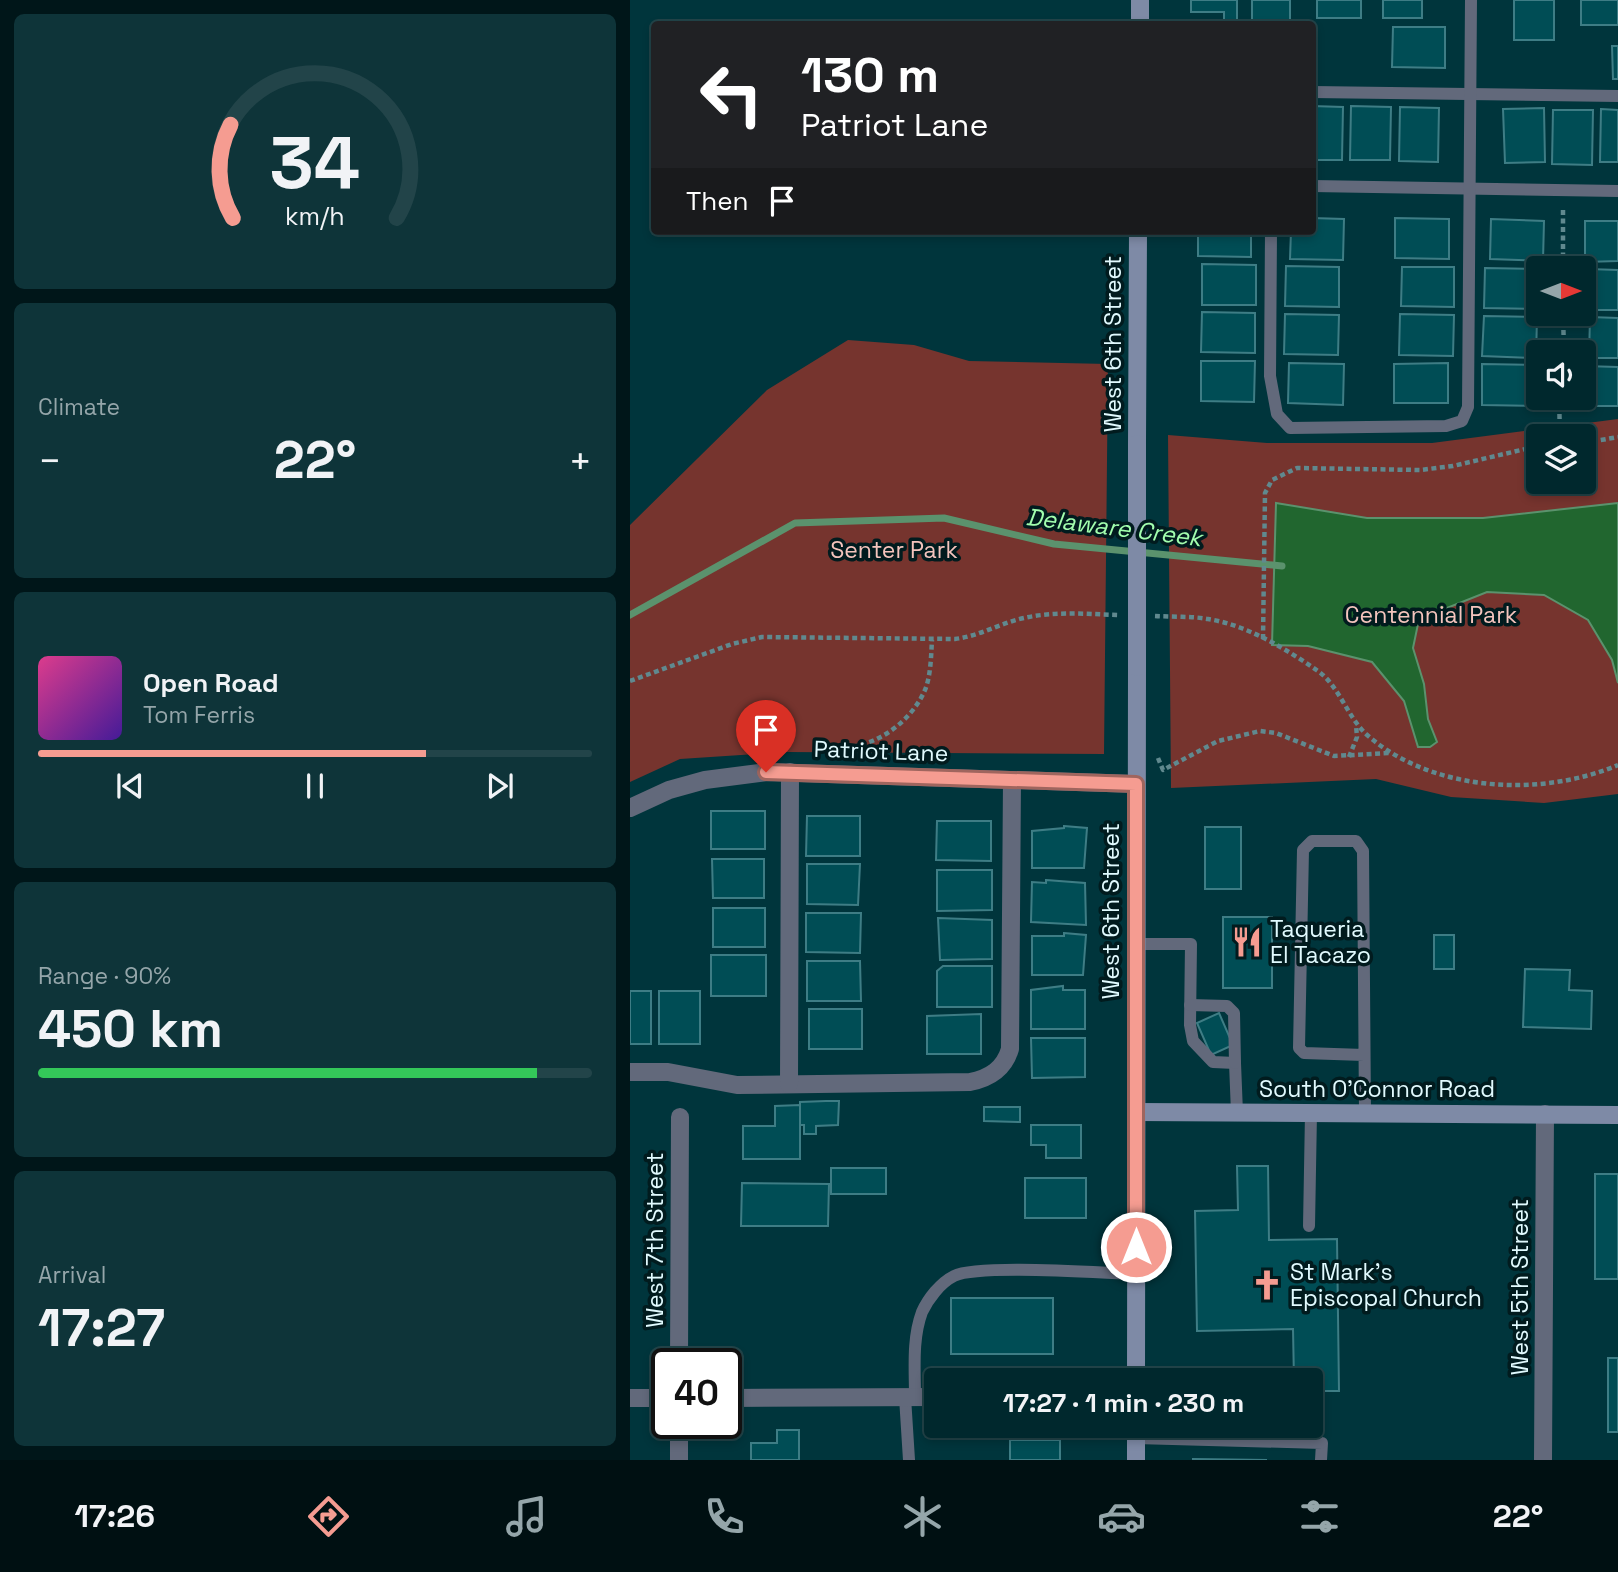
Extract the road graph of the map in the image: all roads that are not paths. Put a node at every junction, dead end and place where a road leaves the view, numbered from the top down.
1 (1140, 0) edge
2 (1471, 0) edge
3 (1140, 21) edge
4 (1316, 92) edge
5 (1469, 93) junction
6 (1618, 96) edge
7 (1316, 186) edge
8 (1468, 187) junction
9 (1618, 191) edge
10 (1138, 235) edge
11 (1271, 235) edge
12 (790, 772) junction
13 (1012, 780) junction
14 (1136, 784) junction
15 (630, 808) edge
16 (1136, 944) junction
17 (1190, 1005) junction
18 (1364, 1055) junction
19 (1235, 1063) junction
20 (630, 1072) edge
21 (789, 1084) junction
22 (1136, 1112) junction
23 (1237, 1113) junction
24 (1311, 1113) junction
25 (1365, 1113) junction
26 (1545, 1114) junction
27 (1618, 1115) edge
28 (680, 1117) dead end
29 (1309, 1226) dead end
30 (1136, 1274) junction
31 (679, 1348) edge
32 (1136, 1368) edge
33 (910, 1397) junction
34 (924, 1397) edge
35 (630, 1398) edge
36 (651, 1398) edge
37 (742, 1398) edge
38 (1136, 1438) edge
39 (1237, 1438) edge
40 (679, 1439) edge
41 (679, 1460) edge
42 (909, 1460) edge
43 (1136, 1460) edge
44 (1321, 1460) edge
45 (1543, 1460) edge

1 - 3 street
2 - 5 lane
4 - 5 lane
5 - 6 lane
5 - 8 lane
7 - 8 lane
8 - 9 lane
8 - 11 lane
10 - 14 street, West 6th Street, bridge
12 - 13 street, Patriot Lane
12 - 15 street, Patriot Lane
12 - 21 street
13 - 14 street, Patriot Lane
13 - 21 street
14 - 16 street, West 6th Street
16 - 17 lane
16 - 22 street, West 6th Street
17 - 19 lane
17 - 19 lane
18 - 18 lane
18 - 25 lane
19 - 23 lane
20 - 21 street
22 - 23 street, South O'Connor Road
22 - 30 street, West 6th Street
23 - 24 street, South O'Connor Road
24 - 25 street, South O'Connor Road
24 - 29 lane
25 - 26 street, South O'Connor Road
26 - 27 street, South O'Connor Road
26 - 45 street, West 5th Street
28 - 31 street, West 7th Street
30 - 32 street, West 6th Street
30 - 33 lane
33 - 34 street
33 - 37 street
33 - 42 lane
35 - 36 street
38 - 43 street
39 - 44 lane
40 - 41 street

